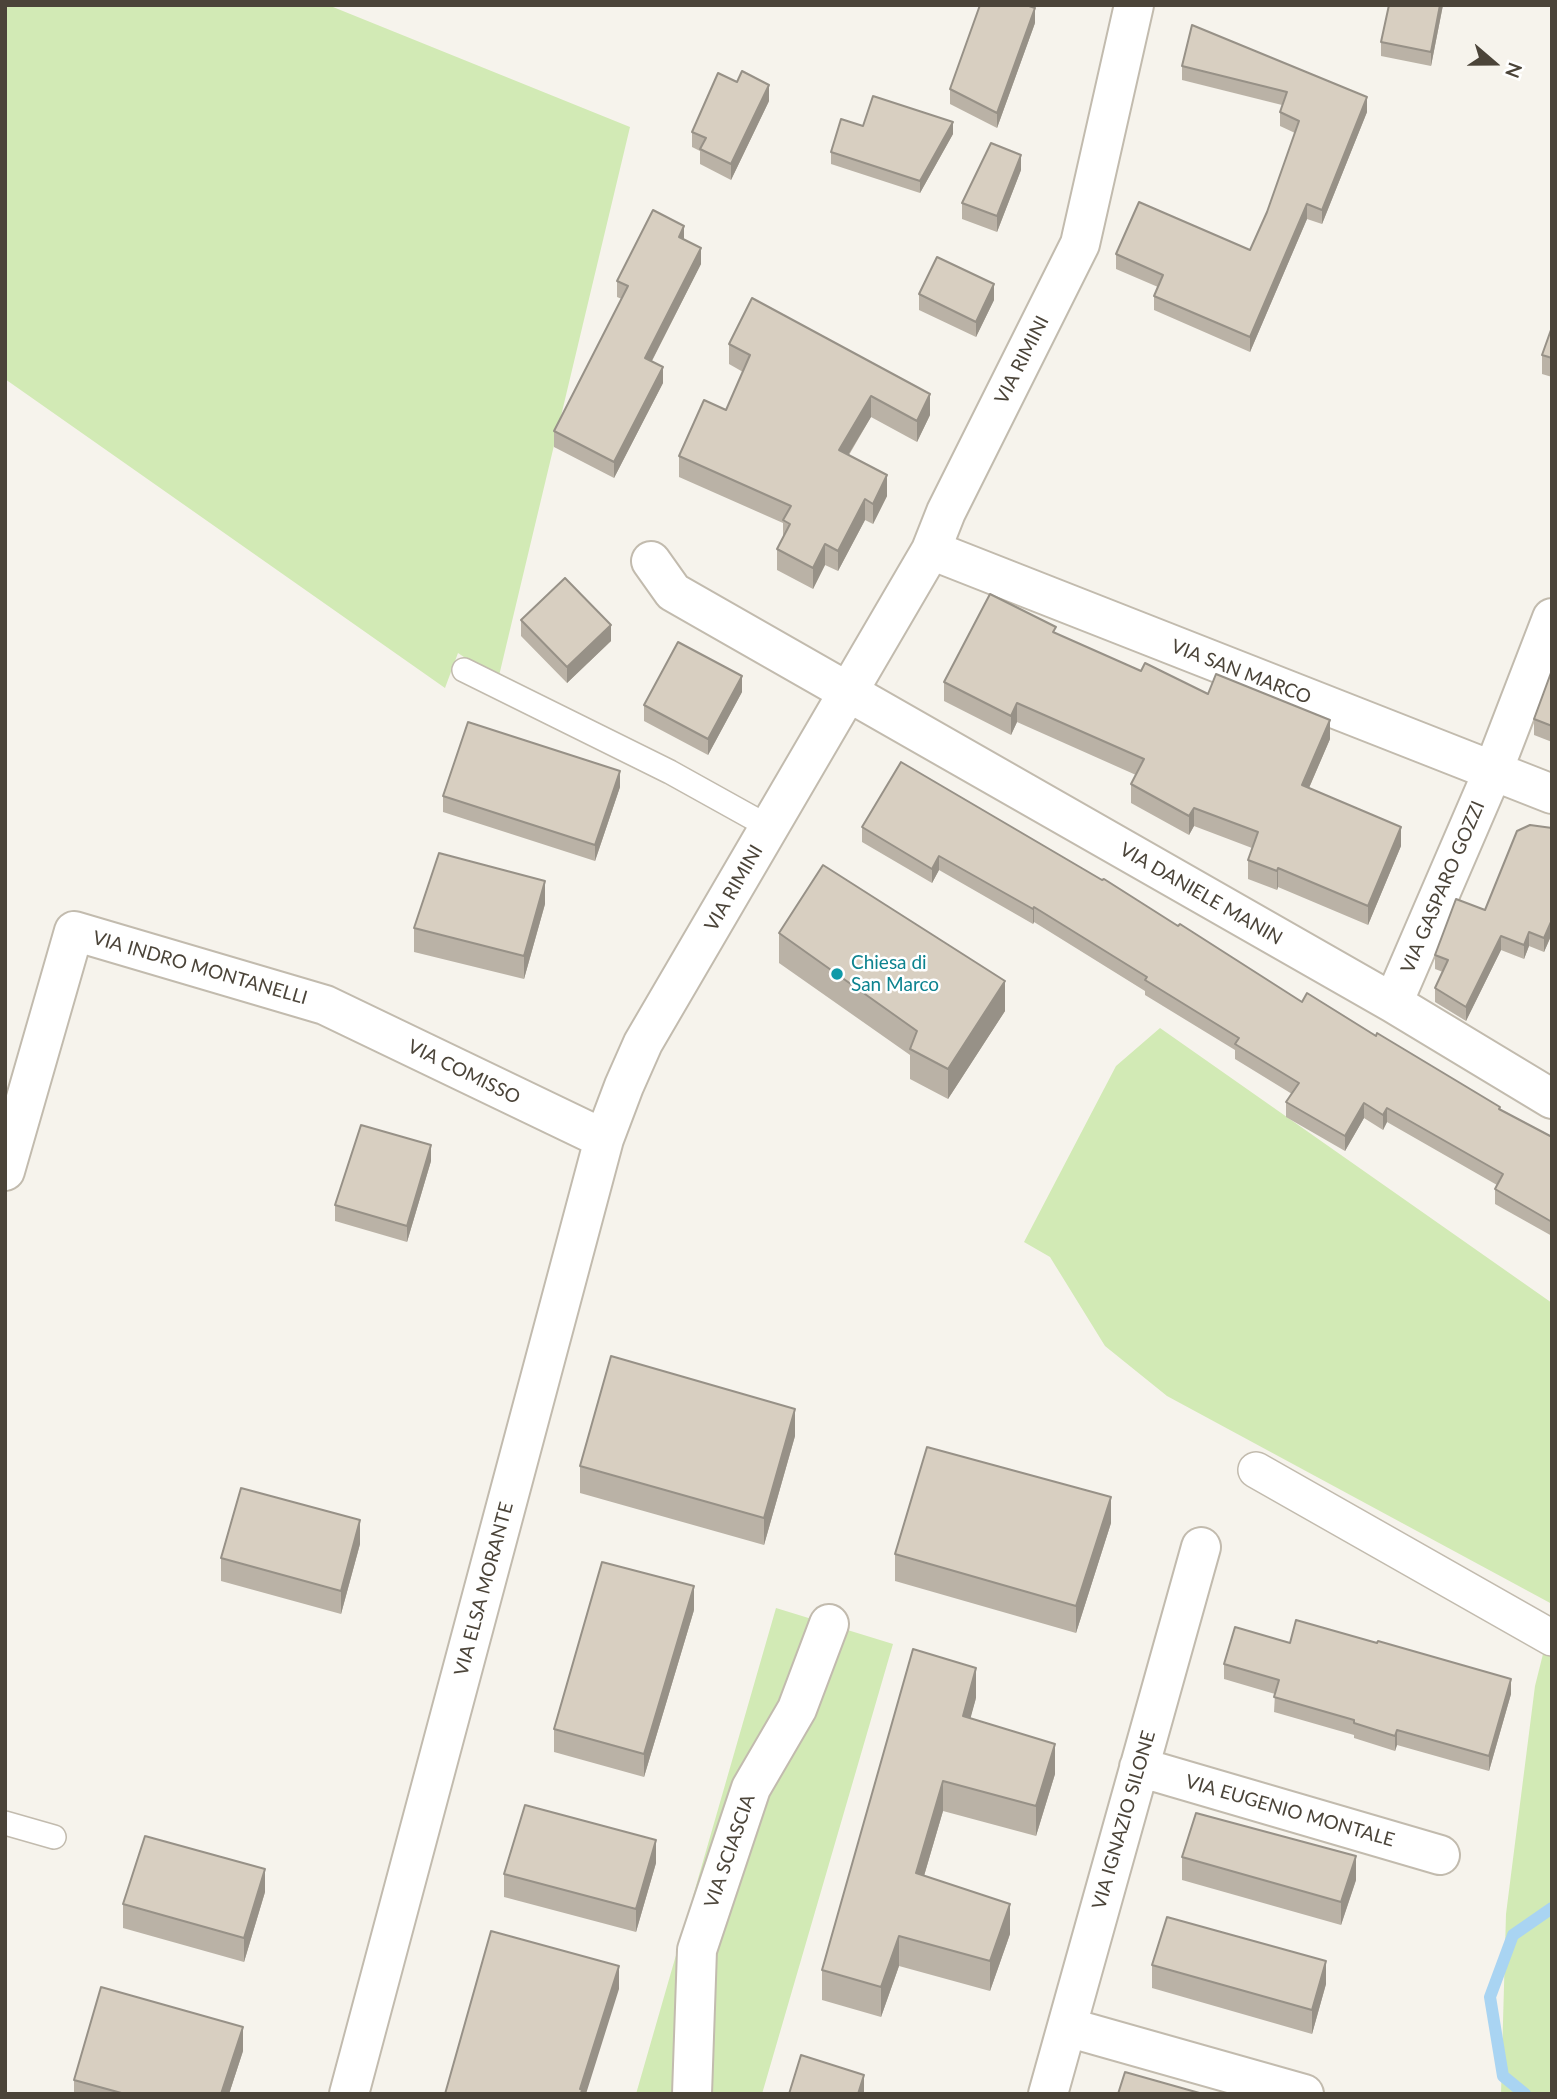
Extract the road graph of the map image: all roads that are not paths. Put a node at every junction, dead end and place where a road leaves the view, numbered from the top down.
1 (1133, 5) edge
2 (931, 550) junction
3 (651, 561) dead end
4 (1552, 618) edge
5 (464, 670) dead end
6 (848, 692) junction
7 (1493, 771) junction
8 (1552, 794) edge
9 (769, 827) junction
10 (1393, 1003) junction
11 (325, 1004) joint
12 (624, 1086) joint
13 (1552, 1099) edge
14 (604, 1139) junction
15 (5, 1171) edge
16 (1256, 1470) dead end
17 (1201, 1546) dead end
18 (829, 1624) dead end
19 (1552, 1638) edge
20 (1139, 1767) junction
21 (5, 1823) edge
22 (54, 1837) dead end
23 (1440, 1856) dead end
24 (1067, 2027) junction
25 (349, 2094) edge
26 (692, 2094) edge
27 (1048, 2094) edge
28 (1304, 2094) edge

1 - 2 street, VIA RIMINI
2 - 6 street, VIA RIMINI
2 - 7 street, VIA SAN MARCO
3 - 6 street
4 - 7 street, VIA GASPARO GOZZI
5 - 9 lane
6 - 9 street, VIA RIMINI
6 - 10 street, VIA DANIELE MANIN
7 - 8 street, VIA SAN MARCO
7 - 10 street, VIA GASPARO GOZZI
9 - 12 street, VIA RIMINI
10 - 13 street, VIA DANIELE MANIN
11 - 14 street, VIA COMISSO
11 - 15 street, VIA INDRO MONTANELLI
12 - 14 street, VIA ELSA MORANTE
14 - 25 street, VIA ELSA MORANTE
16 - 19 street
17 - 20 street, VIA IGNAZIO SILONE
18 - 26 street, VIA SCIASCIA
20 - 23 street, VIA EUGENIO MONTALE
20 - 24 street, VIA IGNAZIO SILONE
21 - 22 lane
24 - 27 street, VIA IGNAZIO SILONE
24 - 28 street

